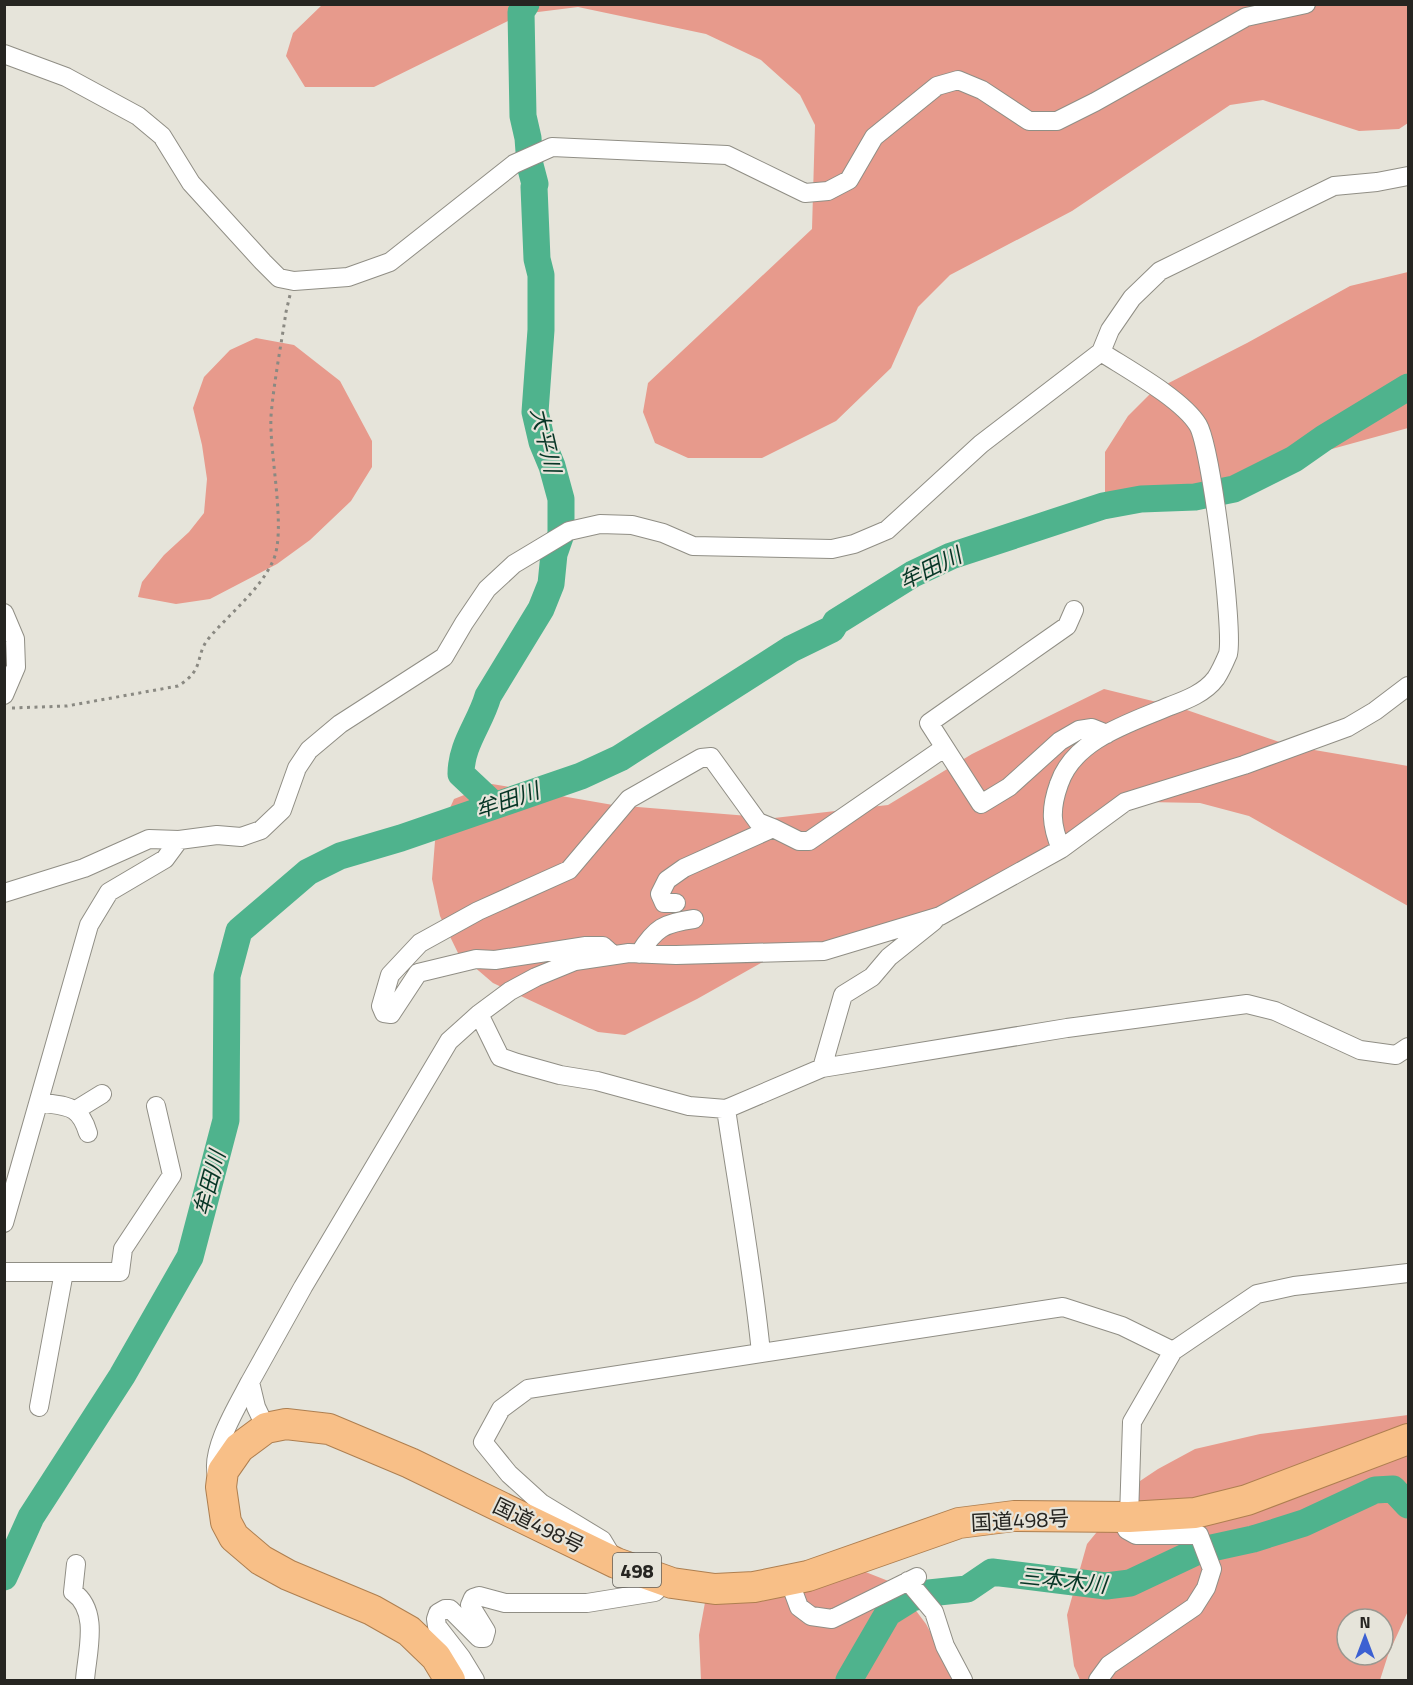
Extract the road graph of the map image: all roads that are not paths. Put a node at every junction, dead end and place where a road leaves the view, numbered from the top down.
1 (1306, 4) edge
2 (4, 54) edge
3 (1408, 176) edge
4 (1101, 352) junction
5 (1074, 610) dead end
6 (4, 613) edge
7 (1408, 686) edge
8 (4, 694) edge
9 (1107, 734) junction
10 (944, 748) junction
11 (773, 828) junction
12 (179, 840) junction
13 (1061, 849) junction
14 (4, 893) edge
15 (676, 903) dead end
16 (940, 916) junction
17 (694, 919) dead end
18 (639, 954) junction
19 (613, 956) junction
20 (479, 1014) junction
21 (1408, 1047) edge
22 (822, 1068) junction
23 (102, 1094) dead end
24 (39, 1102) junction
25 (156, 1106) dead end
26 (726, 1109) junction
27 (76, 1110) junction
28 (88, 1133) dead end
29 (4, 1223) edge
30 (4, 1272) edge
31 (64, 1272) junction
32 (1408, 1273) edge
33 (1173, 1351) junction
34 (761, 1353) junction
35 (249, 1382) junction
36 (39, 1407) dead end
37 (266, 1428) junction
38 (1408, 1438) edge
39 (221, 1487) junction
40 (1125, 1517) junction
41 (616, 1563) junction
42 (76, 1564) dead end
43 (789, 1580) junction
44 (666, 1581) junction
45 (85, 1680) edge
46 (450, 1680) edge
47 (475, 1680) edge
48 (963, 1680) edge
49 (1098, 1680) edge

1 - 2 street
3 - 4 street
4 - 9 street
4 - 12 street
5 - 10 street
6 - 8 street
7 - 13 street
9 - 10 street
9 - 13 street
10 - 11 street
11 - 15 street
11 - 19 street
12 - 14 street
12 - 24 street
13 - 16 street
16 - 18 street
16 - 22 street
17 - 18 street
18 - 19 street
19 - 20 street
20 - 26 street
20 - 35 street
21 - 22 street
22 - 26 street
23 - 27 street
24 - 27 street
24 - 29 street
25 - 31 street
26 - 34 street
27 - 28 street
30 - 31 street
31 - 36 street
32 - 33 street
33 - 34 street
33 - 40 street
34 - 41 street
35 - 37 street
35 - 39 street
37 - 39 highway, 国道498号 / 498
37 - 41 highway, 国道498号 / 498
38 - 40 highway, 国道498号 / 498
39 - 46 highway, 国道498号 / 498
40 - 43 highway, 国道498号 / 498
40 - 49 street
41 - 44 highway, 国道498号 / 498
42 - 45 street
43 - 44 highway, 国道498号 / 498
43 - 48 street
44 - 47 street

